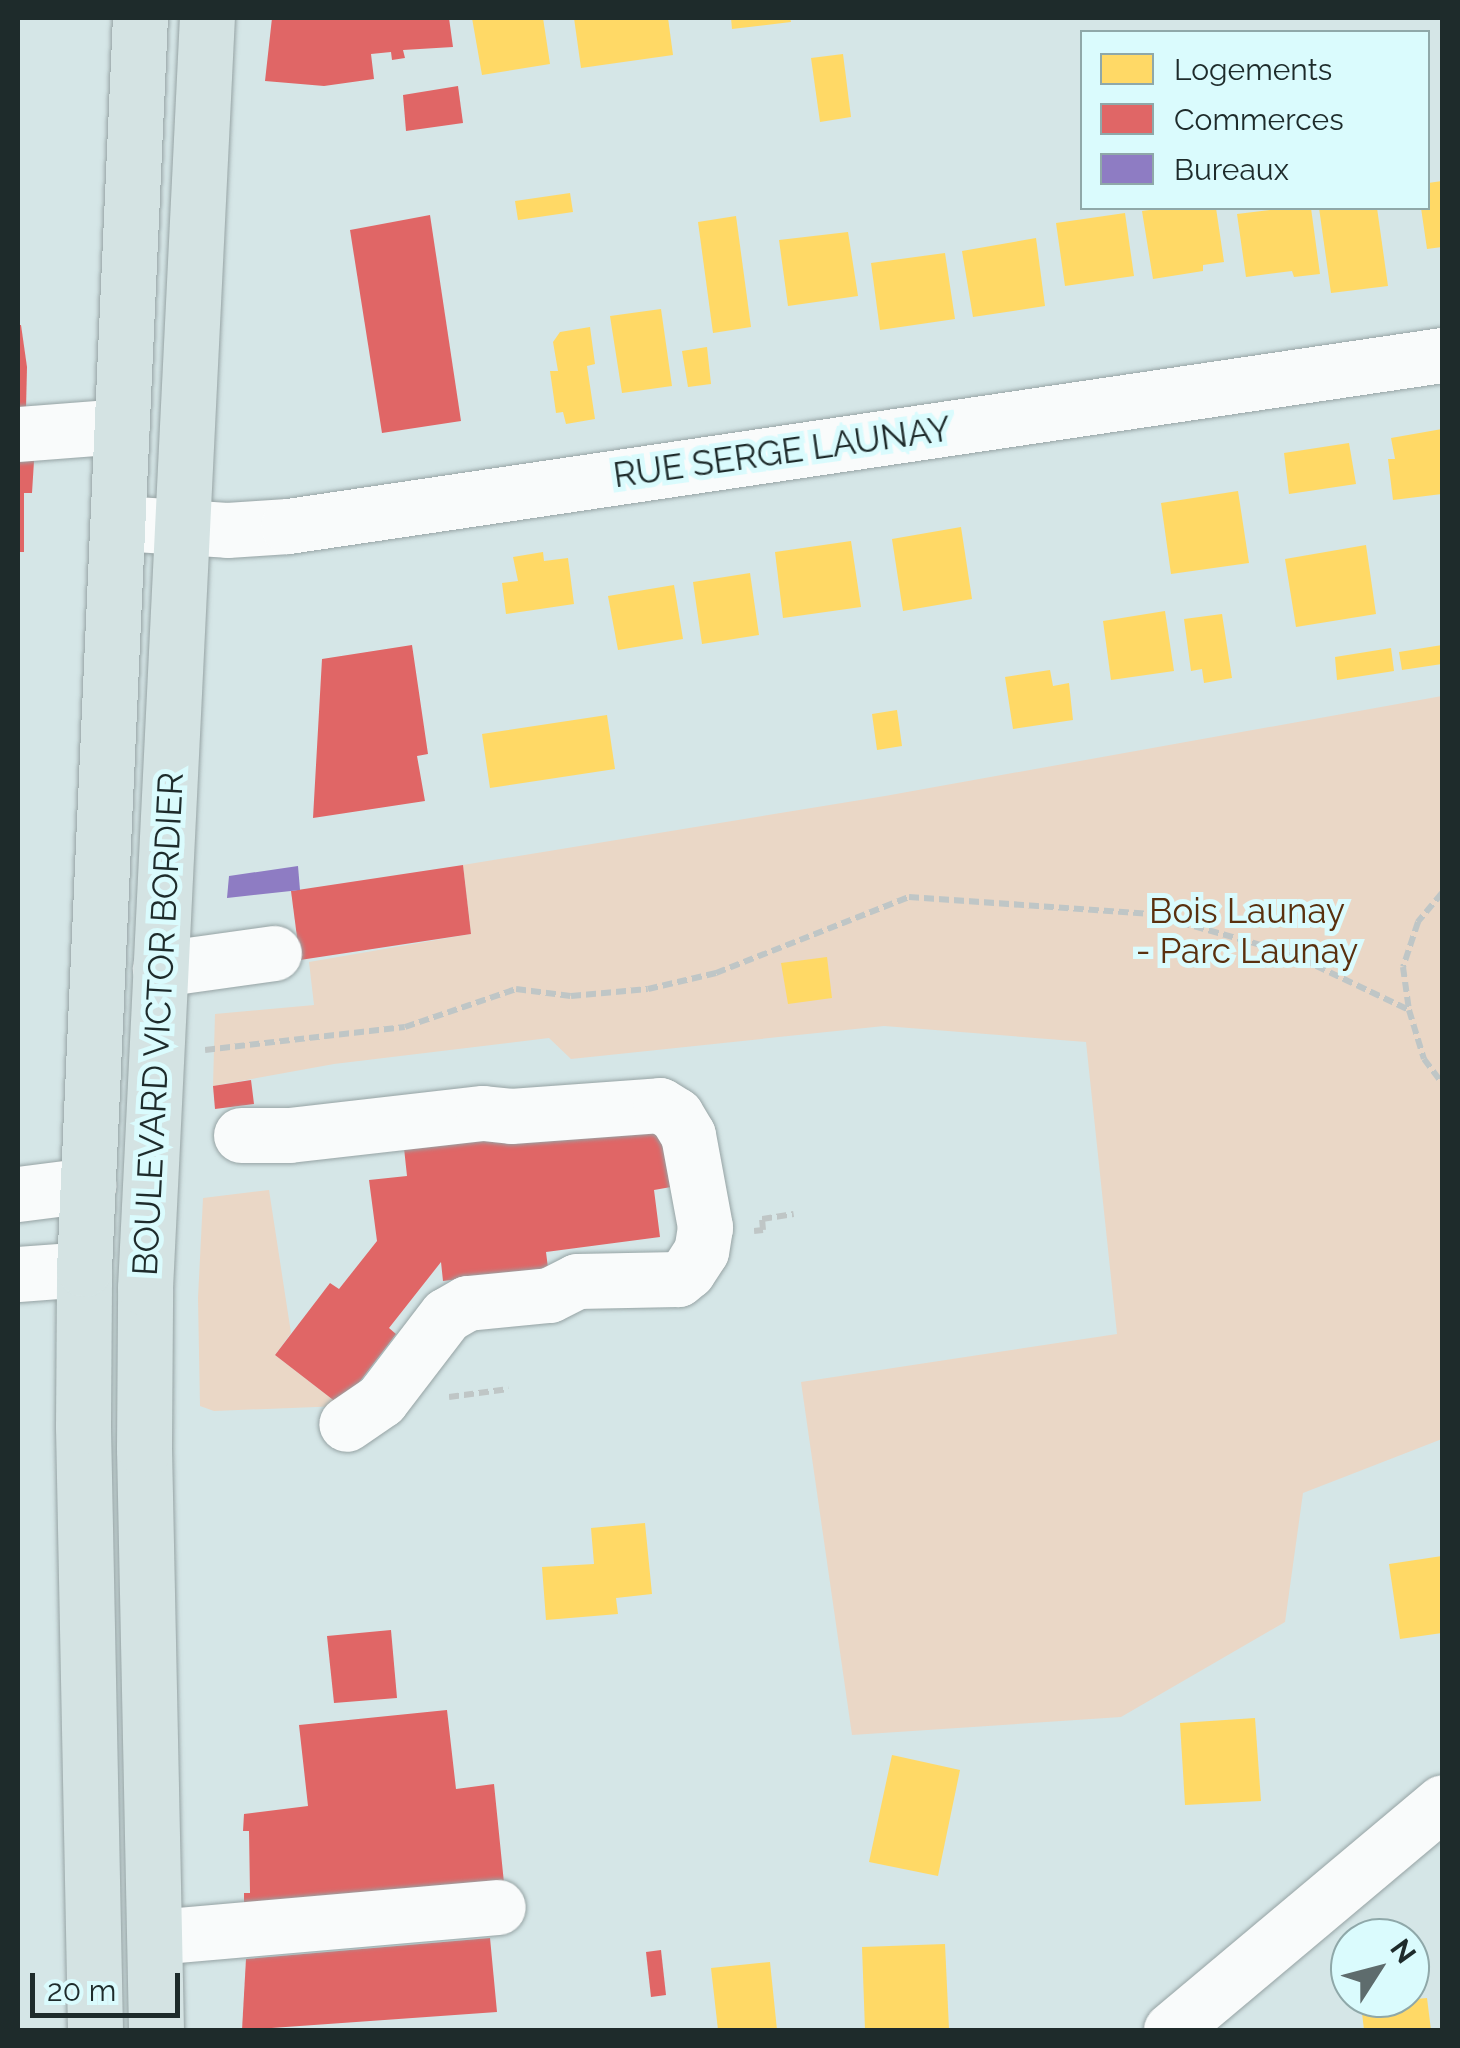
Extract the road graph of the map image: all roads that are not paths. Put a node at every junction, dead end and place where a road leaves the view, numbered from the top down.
1 (140, 18) edge
2 (207, 18) edge
3 (1442, 355) edge
4 (122, 426) junction
5 (18, 434) edge
6 (120, 523) junction
7 (180, 528) junction
8 (274, 954) dead end
9 (160, 969) junction
10 (242, 1135) dead end
11 (88, 1185) junction
12 (18, 1194) edge
13 (84, 1270) junction
14 (18, 1274) edge
15 (346, 1424) dead end
16 (1442, 1803) edge
17 (498, 1907) dead end
18 (155, 1937) junction
19 (95, 2030) edge
20 (156, 2030) edge
21 (1171, 2030) edge

1 - 4 main road, BOULEVARD VICTOR BORDIER
2 - 7 main road, BOULEVARD VICTOR BORDIER
3 - 7 street, RUE SERGE LAUNAY
4 - 5 street
4 - 6 main road, BOULEVARD VICTOR BORDIER
6 - 7 street, RUE SERGE LAUNAY
6 - 11 main road, BOULEVARD VICTOR BORDIER
7 - 9 main road, BOULEVARD VICTOR BORDIER
8 - 9 street
9 - 18 main road, BOULEVARD VICTOR BORDIER
10 - 15 street
11 - 12 street
11 - 13 main road, BOULEVARD VICTOR BORDIER
13 - 14 street
13 - 19 main road, BOULEVARD VICTOR BORDIER
16 - 21 street
17 - 18 street
18 - 20 main road, BOULEVARD VICTOR BORDIER

